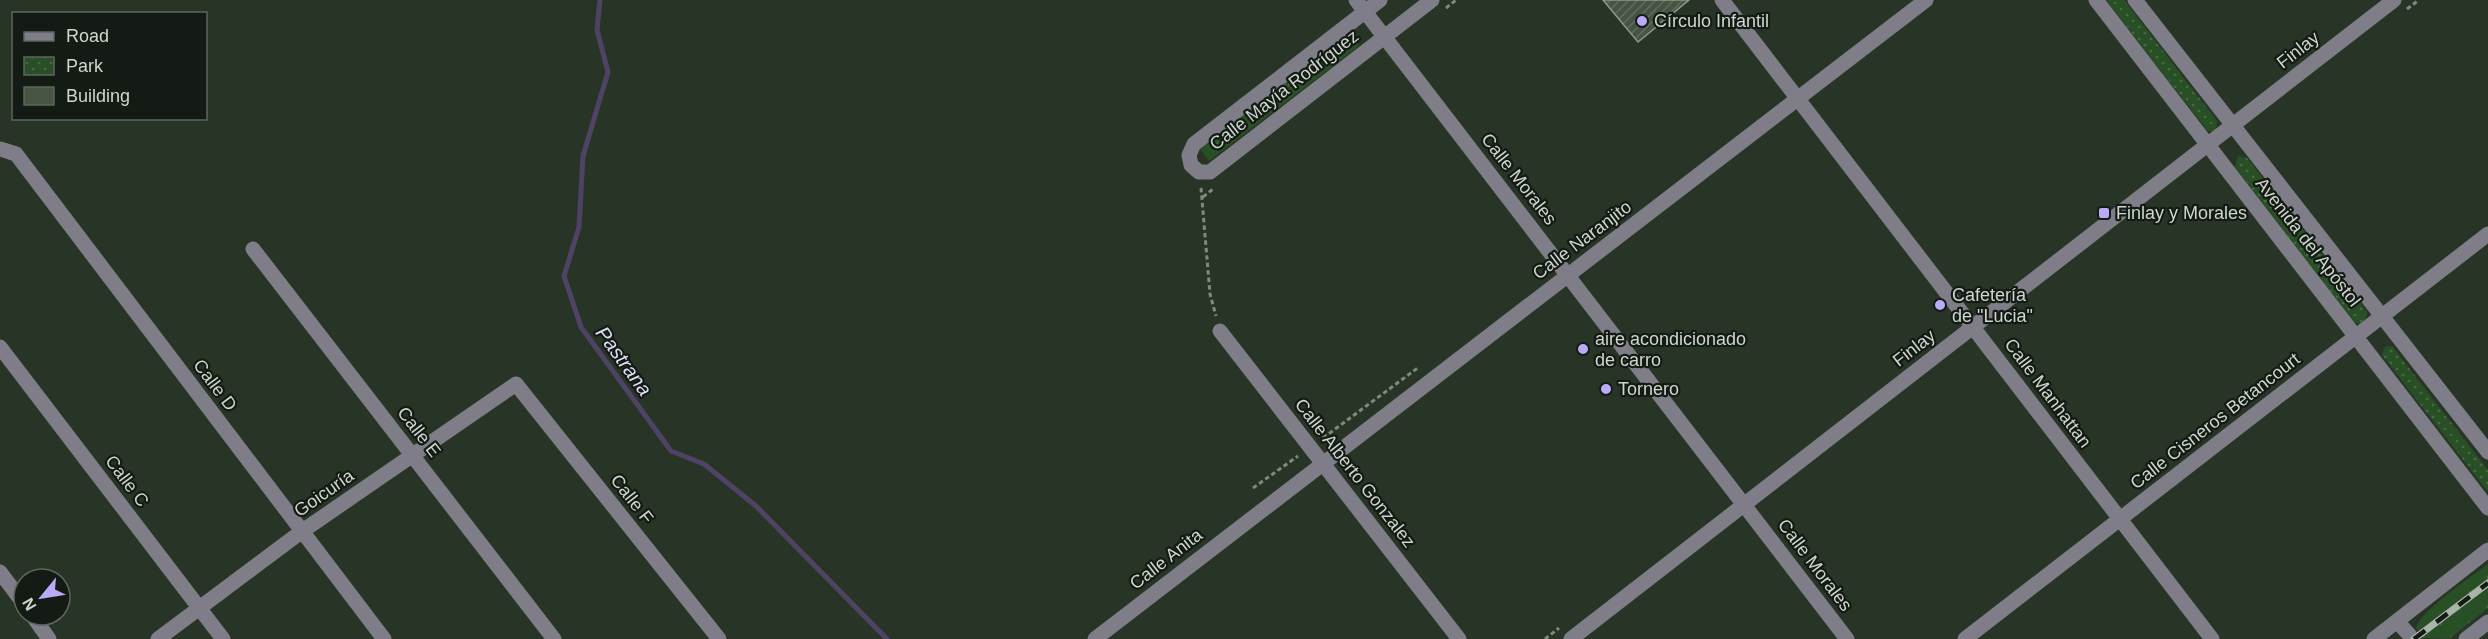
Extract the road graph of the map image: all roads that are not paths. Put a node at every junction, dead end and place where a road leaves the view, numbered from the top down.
1 (1380, 0) edge
2 (1432, 0) edge
3 (1722, 0) edge
4 (1926, 0) edge
5 (2096, 0) edge
6 (2135, 0) edge
7 (2394, 0) edge
8 (1361, 6) edge
9 (1384, 37) junction
10 (1798, 99) junction
11 (2234, 125) junction
12 (2207, 145) junction
13 (0, 149) edge
14 (2488, 234) edge
15 (253, 249) dead end
16 (1568, 276) junction
17 (2382, 316) junction
18 (1973, 327) junction
19 (1220, 331) road end
20 (2356, 336) junction
21 (0, 347) edge
22 (516, 384) joint
23 (2488, 453) edge
24 (412, 454) junction
25 (1322, 463) junction
26 (1744, 505) junction
27 (2488, 508) edge
28 (1260, 510) joint
29 (2120, 519) junction
30 (301, 532) junction
31 (2488, 550) edge
32 (0, 572) edge
33 (12, 588) edge
34 (200, 608) junction
35 (2397, 621) junction
36 (2488, 622) edge
37 (158, 639) edge
38 (223, 639) edge
39 (384, 639) edge
40 (554, 639) edge
41 (719, 639) edge
42 (1095, 639) edge
43 (1459, 639) edge
44 (1571, 639) edge
45 (1847, 639) edge
46 (1965, 639) edge
47 (2212, 639) edge
48 (2374, 639) edge
49 (2413, 639) edge
50 (2466, 639) edge

1 - 8 street, Calle Mayía Rodríguez
2 - 9 street, Calle Mayía Rodríguez
3 - 10 street, Calle Manhattan
4 - 10 street, Calle Naranjito
5 - 12 street, Avenida del Apóstol
6 - 11 street, Avenida del Apóstol
7 - 11 street, Finlay
8 - 9 street, Calle Morales
8 - 9 street, Calle Mayía Rodríguez
9 - 16 street, Calle Morales
10 - 16 street, Calle Naranjito
10 - 18 street, Calle Manhattan
11 - 12 street, Finlay
11 - 17 street, Avenida del Apóstol
12 - 18 street, Finlay
12 - 20 street, Avenida del Apóstol
13 - 30 street, Calle D
14 - 17 street, Calle Cisneros Betancourt
15 - 24 street, Calle E
16 - 25 street, Calle Naranjito
16 - 26 street, Calle Morales
17 - 20 street, Calle Cisneros Betancourt
17 - 23 street, Avenida del Apóstol
18 - 26 street, Finlay
18 - 29 street, Calle Manhattan
19 - 25 street, Calle Alberto Gonzalez
20 - 27 street, Avenida del Apóstol
20 - 29 street, Calle Cisneros Betancourt
21 - 34 street, Calle C
22 - 24 street, Goicuría
22 - 41 street, Calle F
24 - 30 street, Goicuría
24 - 40 street, Calle E
25 - 28 street, Calle Naranjito
25 - 43 street, Calle Alberto Gonzalez
26 - 44 street, Finlay
26 - 45 street, Calle Morales
28 - 42 street, Calle Anita
29 - 46 street, Calle Cisneros Betancourt
29 - 47 street, Calle Manhattan
30 - 34 street, Goicuría
30 - 39 street, Calle D
31 - 35 street
32 - 33 street
34 - 37 street, Goicuría
34 - 38 street, Calle C
35 - 48 street
35 - 49 street
36 - 50 street

